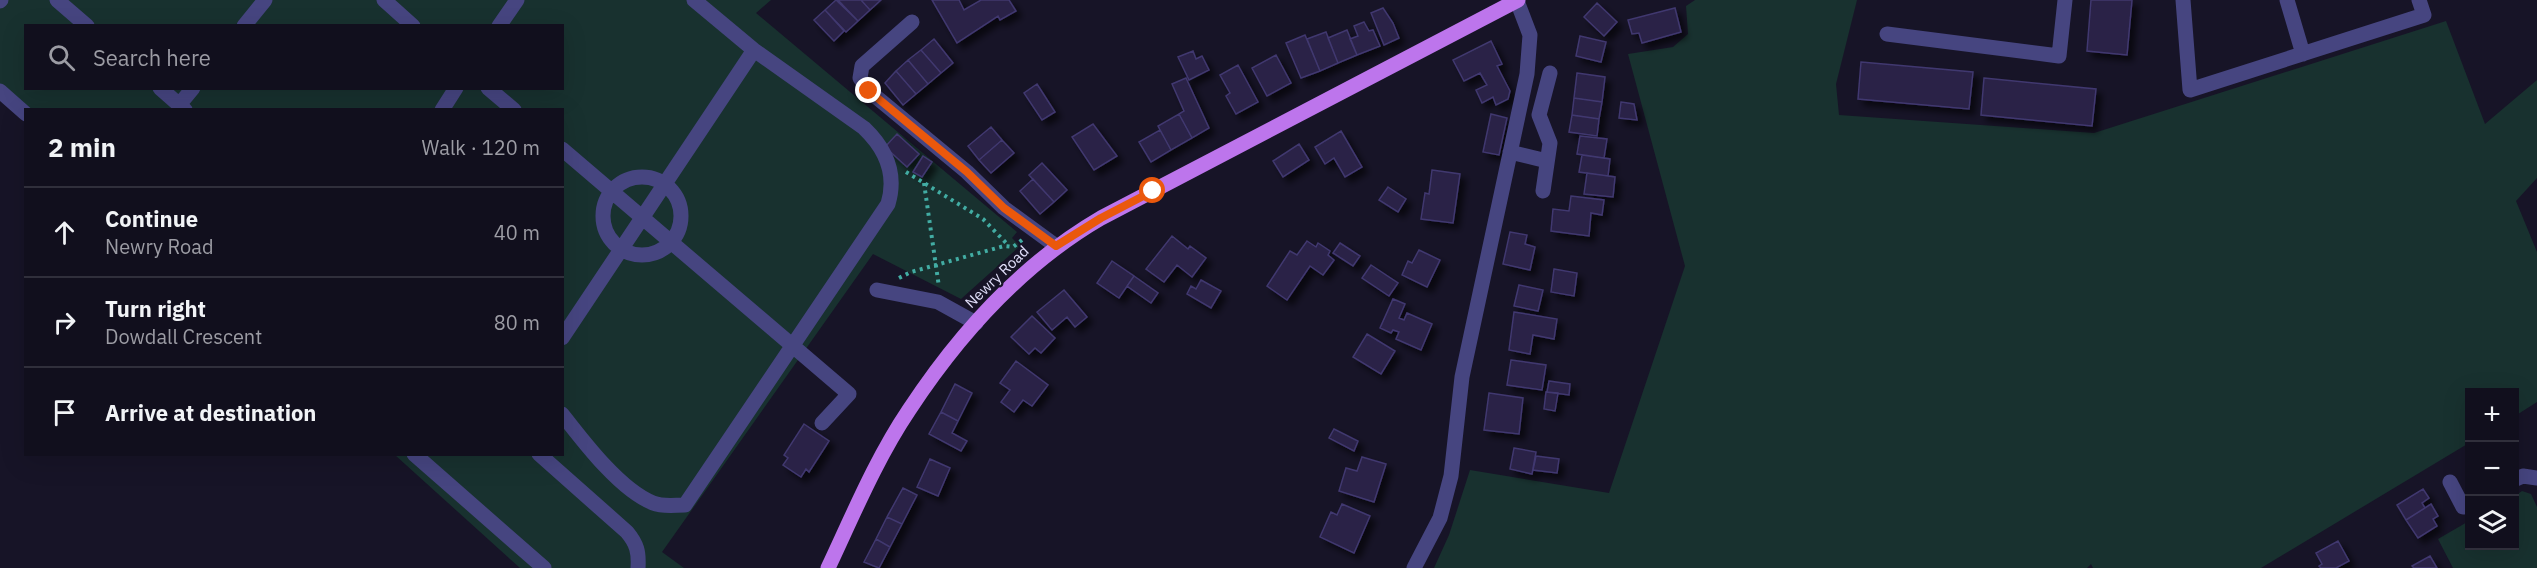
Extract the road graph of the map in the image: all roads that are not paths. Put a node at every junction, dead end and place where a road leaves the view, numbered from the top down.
1 (57, 0) edge
2 (265, 0) edge
3 (384, 0) edge
4 (517, 0) edge
5 (694, 0) edge
6 (1517, 0) edge
7 (2065, 0) edge
8 (2183, 0) edge
9 (2287, 0) edge
10 (2419, 0) edge
11 (912, 22) dead end
12 (85, 24) edge
13 (246, 24) edge
14 (411, 24) edge
15 (500, 24) edge
16 (1887, 34) dead end
17 (754, 50) junction
18 (2303, 54) junction
19 (1550, 73) dead end
20 (162, 90) edge
21 (192, 90) edge
22 (455, 90) edge
23 (490, 90) edge
24 (0, 91) edge
25 (182, 107) edge
26 (443, 108) edge
27 (512, 108) edge
28 (24, 112) edge
29 (564, 151) edge
30 (1510, 152) junction
31 (1547, 161) junction
32 (664, 183) junction
33 (613, 190) junction
34 (1543, 191) dead end
35 (643, 216) junction
36 (672, 241) junction
37 (1056, 246) junction
38 (622, 249) junction
39 (883, 292) road end
40 (976, 323) junction
41 (564, 335) edge
42 (794, 346) junction
43 (564, 416) edge
44 (822, 423) dead end
45 (416, 456) edge
46 (541, 456) edge
47 (2519, 478) edge
48 (2537, 478) edge
49 (2450, 482) dead end
50 (2465, 506) edge
51 (544, 568) edge
52 (638, 568) edge
53 (828, 568) edge
54 (1414, 568) edge

1 - 12 street
2 - 13 street
3 - 14 street
4 - 15 street
5 - 17 street
6 - 30 street
6 - 37 main road, Newry Road
7 - 16 street
8 - 18 street
9 - 18 street
10 - 18 street
11 - 37 street
17 - 32 street
17 - 42 street
19 - 31 street
20 - 25 street
21 - 25 street
22 - 26 street
23 - 27 street
24 - 28 street
29 - 33 street
30 - 31 street
30 - 54 street
31 - 34 street
32 - 33 street
32 - 35 street
32 - 36 street
33 - 35 street
33 - 38 street
35 - 36 street
35 - 38 street
36 - 38 street
36 - 42 street
37 - 40 main road, Newry Road
38 - 41 street
39 - 40 street
40 - 53 main road, Newry Road
42 - 43 street
42 - 44 street
45 - 51 street
46 - 52 street
47 - 48 street
49 - 50 street

